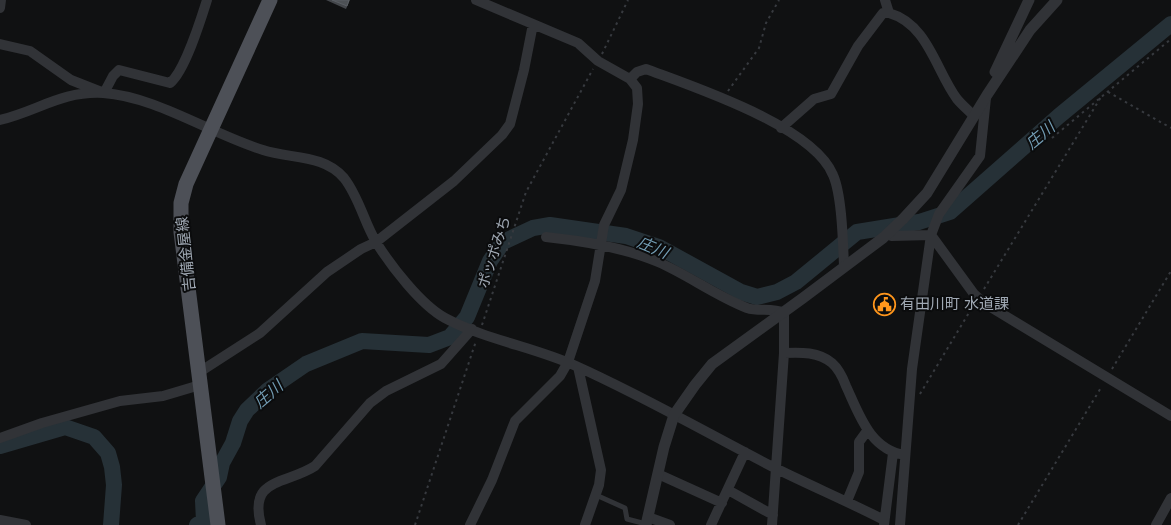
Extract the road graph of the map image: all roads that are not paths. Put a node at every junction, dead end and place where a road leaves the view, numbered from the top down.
1 (1, 0) edge
2 (207, 0) edge
3 (270, 0) edge
4 (476, 0) edge
5 (885, 0) edge
6 (1057, 0) edge
7 (1027, 3) edge
8 (0, 8) edge
9 (889, 13) junction
10 (1041, 18) junction
11 (533, 24) junction
12 (0, 44) edge
13 (630, 79) junction
14 (104, 93) junction
15 (986, 95) junction
16 (974, 116) junction
17 (0, 120) edge
18 (211, 128) junction
19 (781, 128) junction
20 (887, 234) junction
21 (931, 235) junction
22 (546, 237) dead end
23 (376, 242) junction
24 (599, 245) junction
25 (844, 266) junction
26 (784, 313) junction
27 (476, 330) junction
28 (784, 353) junction
29 (568, 362) junction
30 (578, 367) junction
31 (199, 379) junction
32 (674, 415) junction
33 (1171, 416) edge
34 (867, 431) junction
35 (0, 438) edge
36 (745, 452) junction
37 (893, 453) junction
38 (905, 455) junction
39 (776, 468) junction
40 (658, 474) junction
41 (728, 490) junction
42 (596, 495) junction
43 (1171, 498) edge
44 (847, 501) junction
45 (722, 502) junction
46 (772, 520) edge
47 (2, 522) edge
48 (647, 522) edge
49 (884, 522) edge
50 (26, 525) edge
51 (218, 525) edge
52 (261, 525) edge
53 (470, 525) edge
54 (585, 525) edge
55 (670, 525) edge
56 (711, 525) edge
57 (900, 525) edge
58 (1156, 525) edge

1 - 8 street
2 - 14 street
3 - 18 main road, 吉備金屋線
4 - 11 street
5 - 9 street
6 - 10 street
7 - 10 street
7 - 15 street
9 - 16 street
9 - 19 street
10 - 15 street
11 - 13 street
11 - 23 street
12 - 14 street
13 - 19 street
13 - 24 street
14 - 17 street
14 - 18 street
15 - 16 street
15 - 21 street
16 - 20 street
18 - 23 street
18 - 31 main road, 吉備金屋線
19 - 25 street
20 - 21 street
20 - 25 street
21 - 33 street
21 - 38 street
22 - 24 street
23 - 27 street
23 - 31 street
24 - 26 street
24 - 29 street
25 - 26 street
26 - 28 street
26 - 32 street
27 - 29 street
27 - 52 street
28 - 34 street
28 - 39 street
29 - 30 street
29 - 53 street
30 - 32 street
30 - 42 street
31 - 35 street
31 - 51 main road, 吉備金屋線
32 - 36 street
32 - 40 street
34 - 37 street
34 - 44 street
36 - 39 street
36 - 41 street
37 - 38 street
37 - 49 street
38 - 57 street
39 - 44 street
39 - 46 street
40 - 45 street
40 - 48 street
41 - 45 street
41 - 46 street
42 - 48 lane
42 - 54 street
43 - 58 street
44 - 49 street
45 - 56 street
47 - 50 street
48 - 55 street

